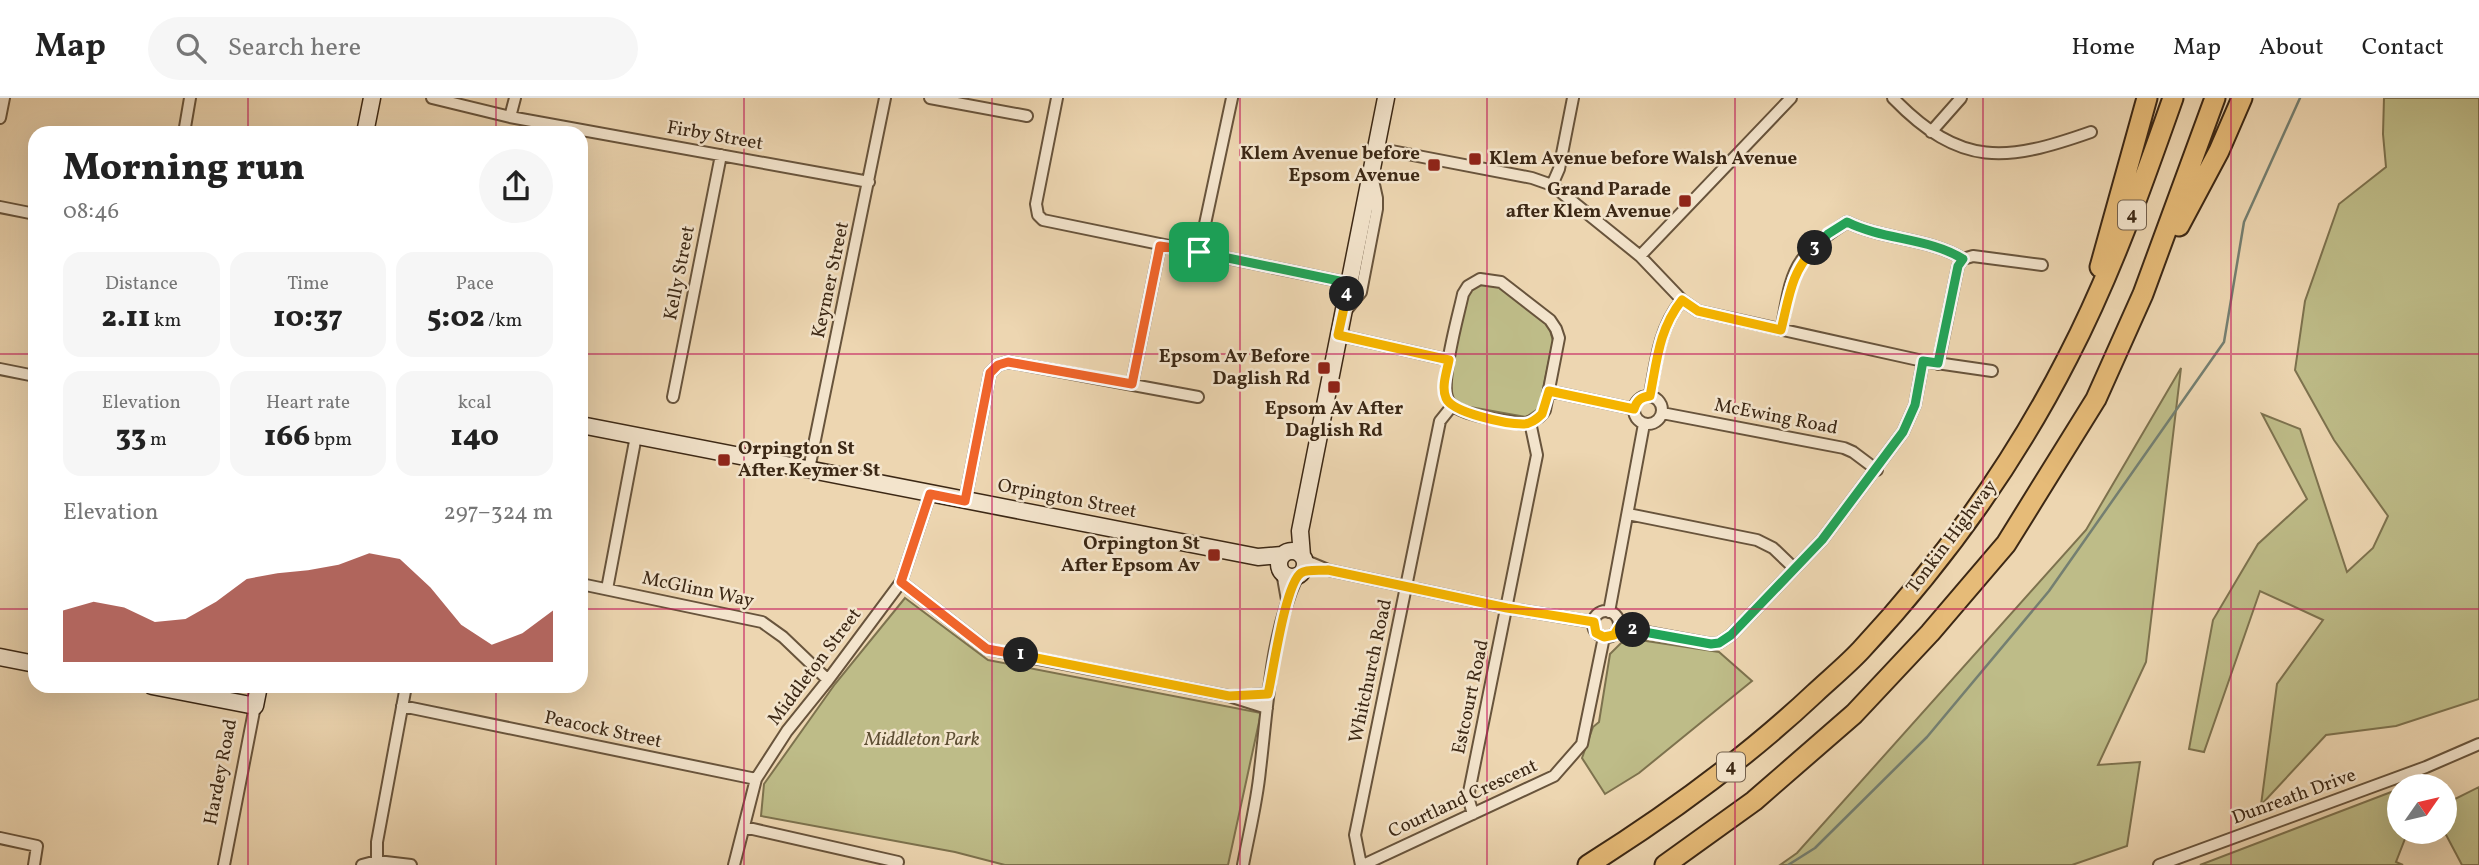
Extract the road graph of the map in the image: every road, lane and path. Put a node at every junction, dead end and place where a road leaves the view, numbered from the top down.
1 (4, 98) edge
2 (190, 98) edge
3 (372, 98) edge
4 (432, 98) edge
5 (515, 98) edge
6 (885, 98) edge
7 (930, 98) edge
8 (1057, 98) edge
9 (1232, 98) edge
10 (1386, 98) edge
11 (1573, 98) edge
12 (1791, 98) edge
13 (1893, 98) edge
14 (1961, 98) edge
15 (2147, 98) edge
16 (2173, 98) edge
17 (2214, 98) edge
18 (2242, 98) edge
19 (1027, 116) dead end
20 (510, 117) junction
21 (0, 118) edge
22 (185, 126) edge
23 (366, 126) edge
24 (553, 126) edge
25 (1931, 132) junction
26 (2091, 132) dead end
27 (588, 133) edge
28 (1376, 148) junction
29 (721, 155) junction
30 (1371, 170) junction
31 (869, 182) junction
32 (1552, 185) junction
33 (0, 207) edge
34 (28, 213) edge
35 (1160, 246) junction
36 (1199, 252) junction
37 (1640, 256) junction
38 (1963, 259) junction
39 (2042, 265) dead end
40 (1349, 283) junction
41 (2143, 294) junction
42 (1682, 300) junction
43 (1343, 315) junction
44 (2083, 328) junction
45 (1781, 330) junction
46 (1338, 335) junction
47 (1449, 360) junction
48 (1923, 361) junction
49 (1938, 363) junction
50 (0, 369) edge
51 (1992, 371) dead end
52 (28, 375) edge
53 (1132, 384) junction
54 (1549, 391) junction
55 (1650, 396) junction
56 (673, 397) dead end
57 (1198, 397) dead end
58 (1452, 407) junction
59 (1634, 409) junction
60 (1662, 412) junction
61 (1531, 422) junction
62 (1644, 424) junction
63 (588, 426) edge
64 (636, 436) junction
65 (809, 469) junction
66 (1877, 470) junction
67 (930, 494) junction
68 (965, 501) junction
69 (1628, 514) junction
70 (1292, 564) junction
71 (1794, 568) junction
72 (901, 582) junction
73 (588, 585) edge
74 (1407, 586) junction
75 (607, 589) junction
76 (1507, 608) junction
77 (1609, 612) junction
78 (1594, 622) junction
79 (1619, 627) junction
80 (1604, 637) junction
81 (0, 657) edge
82 (28, 663) edge
83 (828, 680) junction
84 (188, 693) edge
85 (258, 693) edge
86 (405, 693) edge
87 (1268, 694) junction
88 (1229, 696) junction
89 (255, 706) junction
90 (402, 706) junction
91 (1267, 708) junction
92 (2479, 744) edge
93 (756, 779) junction
94 (1473, 814) junction
95 (744, 827) junction
96 (0, 838) edge
97 (377, 861) junction
98 (34, 865) edge
99 (224, 865) edge
100 (362, 865) edge
101 (411, 865) edge
102 (734, 865) edge
103 (897, 865) edge
104 (1242, 865) edge
105 (1362, 865) edge
106 (1588, 865) edge
107 (1665, 865) edge
108 (2159, 865) edge

1 - 21 street
2 - 22 street
3 - 23 street
4 - 20 street, Firby Street
5 - 20 street
6 - 31 street, Keymer Street
7 - 19 street
8 - 35 street
9 - 36 street
10 - 28 street
11 - 32 street
12 - 37 street
13 - 25 street
14 - 25 street
15 - 44 highway
16 - 44 highway, Tonkin Highway / 4
17 - 41 highway, 4
18 - 41 highway
20 - 24 street, Firby Street
25 - 26 street
27 - 29 street, Firby Street
28 - 30 street
28 - 32 street
29 - 31 street, Firby Street
29 - 56 street, Kelly Street
30 - 40 street
30 - 43 street
31 - 65 street, Keymer Street
32 - 37 street
33 - 34 street
35 - 36 street
35 - 53 street
36 - 40 street
37 - 42 street
38 - 39 street
38 - 45 street
38 - 49 street
40 - 43 street
41 - 107 highway, 4
42 - 45 street
42 - 55 street
43 - 46 street
44 - 106 highway, Tonkin Highway / 4
45 - 48 street
46 - 47 street
46 - 70 street
47 - 54 street
47 - 58 street
48 - 49 street
48 - 66 street
49 - 51 street
50 - 52 street
53 - 57 street
53 - 68 street
54 - 59 street
54 - 61 street
55 - 59 street
55 - 60 street
58 - 61 street
58 - 74 street, Whitchurch Road
59 - 62 street
60 - 62 street
60 - 66 street, McEwing Road
61 - 76 street, Estcourt Road
62 - 69 street
63 - 64 street, Orpington Street
64 - 65 street, Orpington Street
64 - 75 street
65 - 67 street, Orpington Street
66 - 71 street
67 - 68 street, Orpington Street
67 - 72 street, Middleton Street
68 - 70 street, Orpington Street
69 - 71 street
69 - 77 street
70 - 74 street
70 - 87 street
71 - 79 street
72 - 83 street, Middleton Street
72 - 88 street
73 - 75 street, McGlinn Way
74 - 76 street
74 - 105 street, Whitchurch Road
75 - 83 street, McGlinn Way
76 - 78 street
76 - 94 street, Estcourt Road
77 - 78 street
77 - 79 street
78 - 80 street
79 - 80 street
80 - 94 street, Courtland Crescent
81 - 82 street
83 - 93 street, Middleton Street
84 - 89 street
85 - 89 street, Hardey Road
86 - 90 street
87 - 88 street
87 - 91 street
88 - 91 street
89 - 99 street, Hardey Road
90 - 93 street, Peacock Street
90 - 97 street
91 - 104 street
92 - 108 street, Dunreath Drive
93 - 95 street, Middleton Street
94 - 105 street, Courtland Crescent
95 - 102 street, Middleton Street
95 - 103 street
96 - 98 street
97 - 100 street
97 - 101 street

